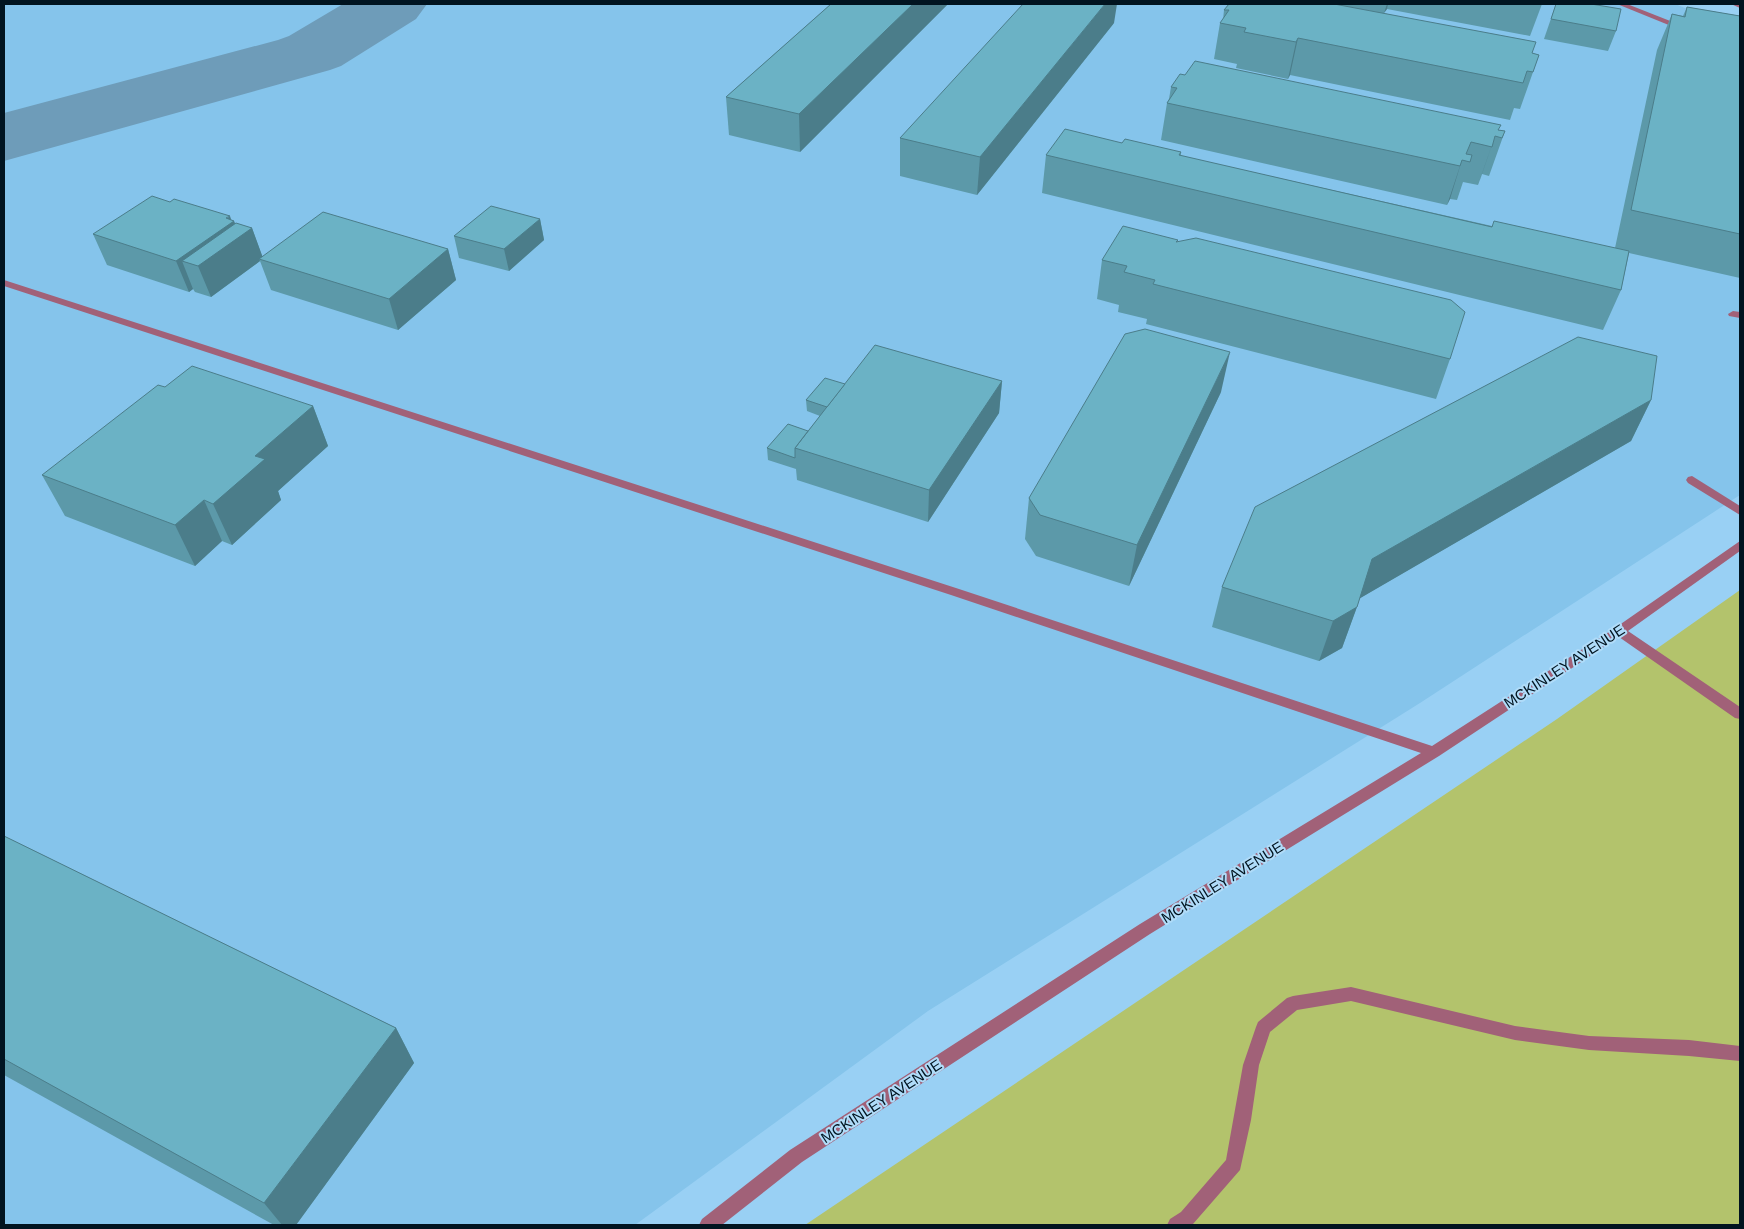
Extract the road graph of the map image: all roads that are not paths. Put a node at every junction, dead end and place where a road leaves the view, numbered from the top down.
1 (1621, 4) edge
2 (1735, 4) edge
3 (1740, 6) edge
4 (1692, 32) edge
5 (4, 283) edge
6 (1692, 480) dead end
7 (1740, 511) edge
8 (1740, 545) edge
9 (1620, 631) junction
10 (1740, 714) edge
11 (1434, 752) junction
12 (1740, 1054) edge
13 (708, 1225) edge
14 (1176, 1225) edge

1 - 4 street
2 - 3 street
5 - 11 street
6 - 7 street
8 - 9 street, MCKINLEY AVENUE
9 - 10 street
9 - 11 street, MCKINLEY AVENUE
11 - 13 street, MCKINLEY AVENUE
12 - 14 street

